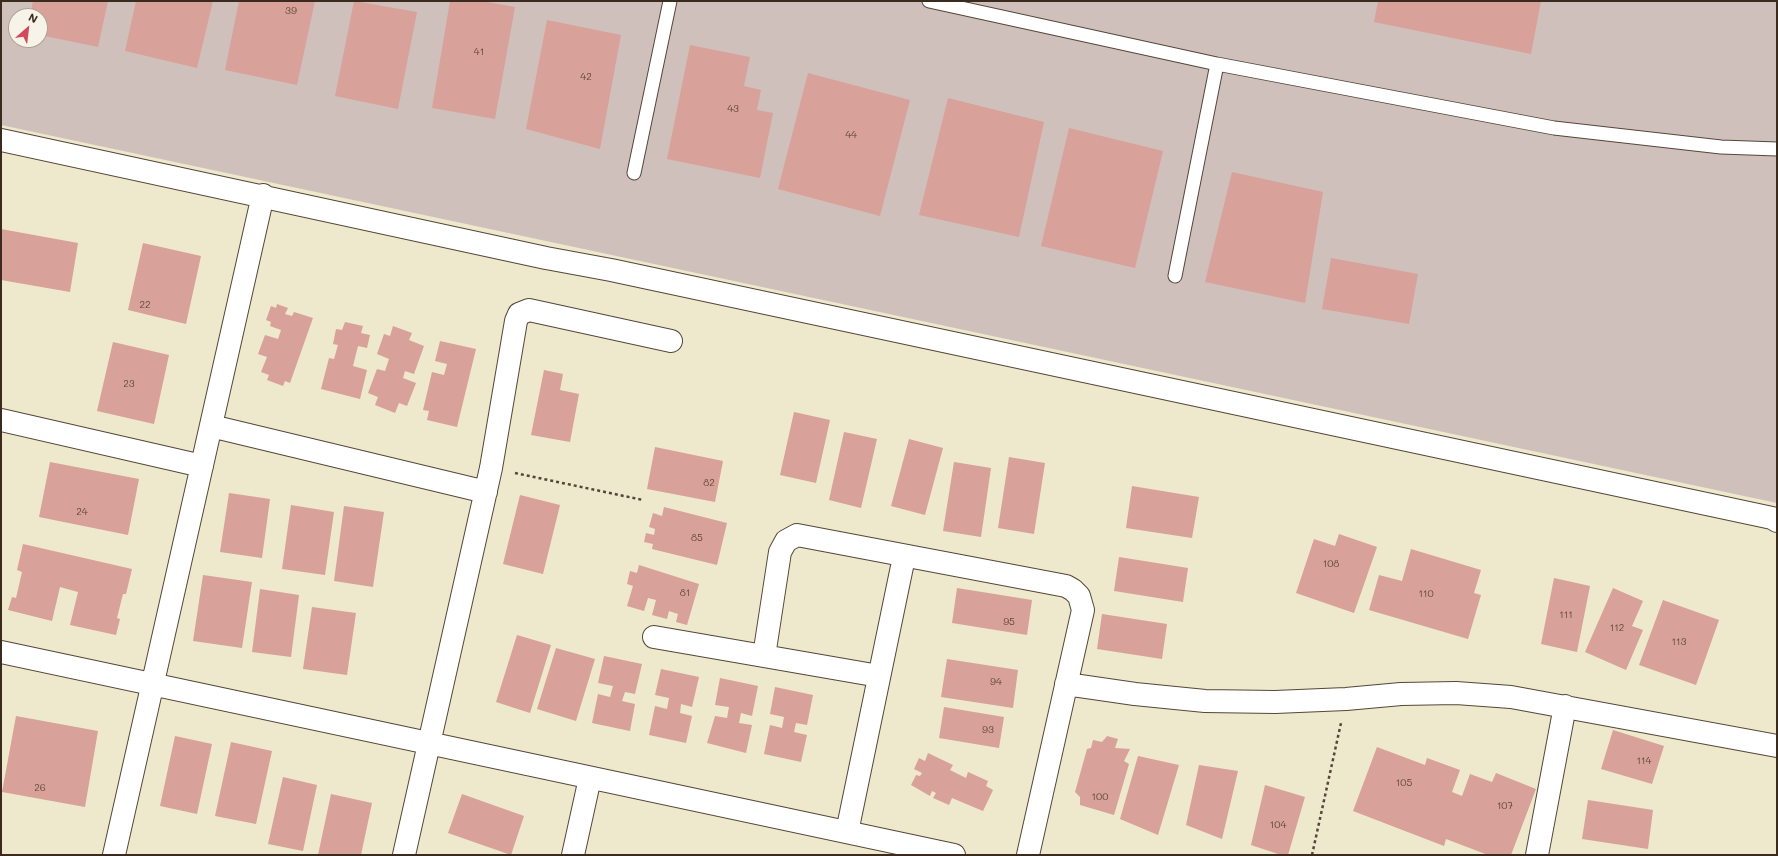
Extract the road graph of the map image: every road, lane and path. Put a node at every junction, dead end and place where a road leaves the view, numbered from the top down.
1 (670, 1) edge
2 (929, 1) edge
3 (1218, 64) junction
4 (1, 140) edge
5 (1777, 149) edge
6 (634, 173) dead end
7 (263, 195) junction
8 (1175, 276) dead end
9 (671, 341) dead end
10 (1, 420) edge
11 (211, 426) junction
12 (202, 466) junction
13 (491, 468) junction
14 (486, 492) junction
15 (643, 500) dead end
16 (1775, 518) edge
17 (904, 557) junction
18 (654, 636) dead end
19 (1, 652) edge
20 (764, 656) junction
21 (879, 676) junction
22 (152, 684) junction
23 (1066, 684) junction
24 (1346, 699) junction
25 (1565, 706) junction
26 (429, 743) junction
27 (1777, 746) edge
28 (590, 778) junction
29 (848, 832) junction
30 (920, 852) edge
31 (114, 855) edge
32 (404, 855) edge
33 (573, 855) edge
34 (954, 855) edge
35 (1028, 855) edge
36 (1312, 855) edge
37 (1537, 855) edge

1 - 6 lane
2 - 3 lane
3 - 5 lane
3 - 8 lane
4 - 7 street
7 - 11 street
7 - 16 street
9 - 13 street
10 - 12 street
11 - 12 street
11 - 14 street
12 - 22 street
13 - 14 street
13 - 15 path
14 - 26 street
17 - 20 street
17 - 21 street
17 - 23 street
18 - 20 street
19 - 22 street
20 - 21 street
21 - 29 street
22 - 26 street
22 - 31 street
23 - 24 street
23 - 35 street
24 - 25 street
24 - 36 path
25 - 27 street
25 - 37 street
26 - 28 street
26 - 32 street
28 - 29 street
28 - 33 street
29 - 30 street
30 - 34 street

